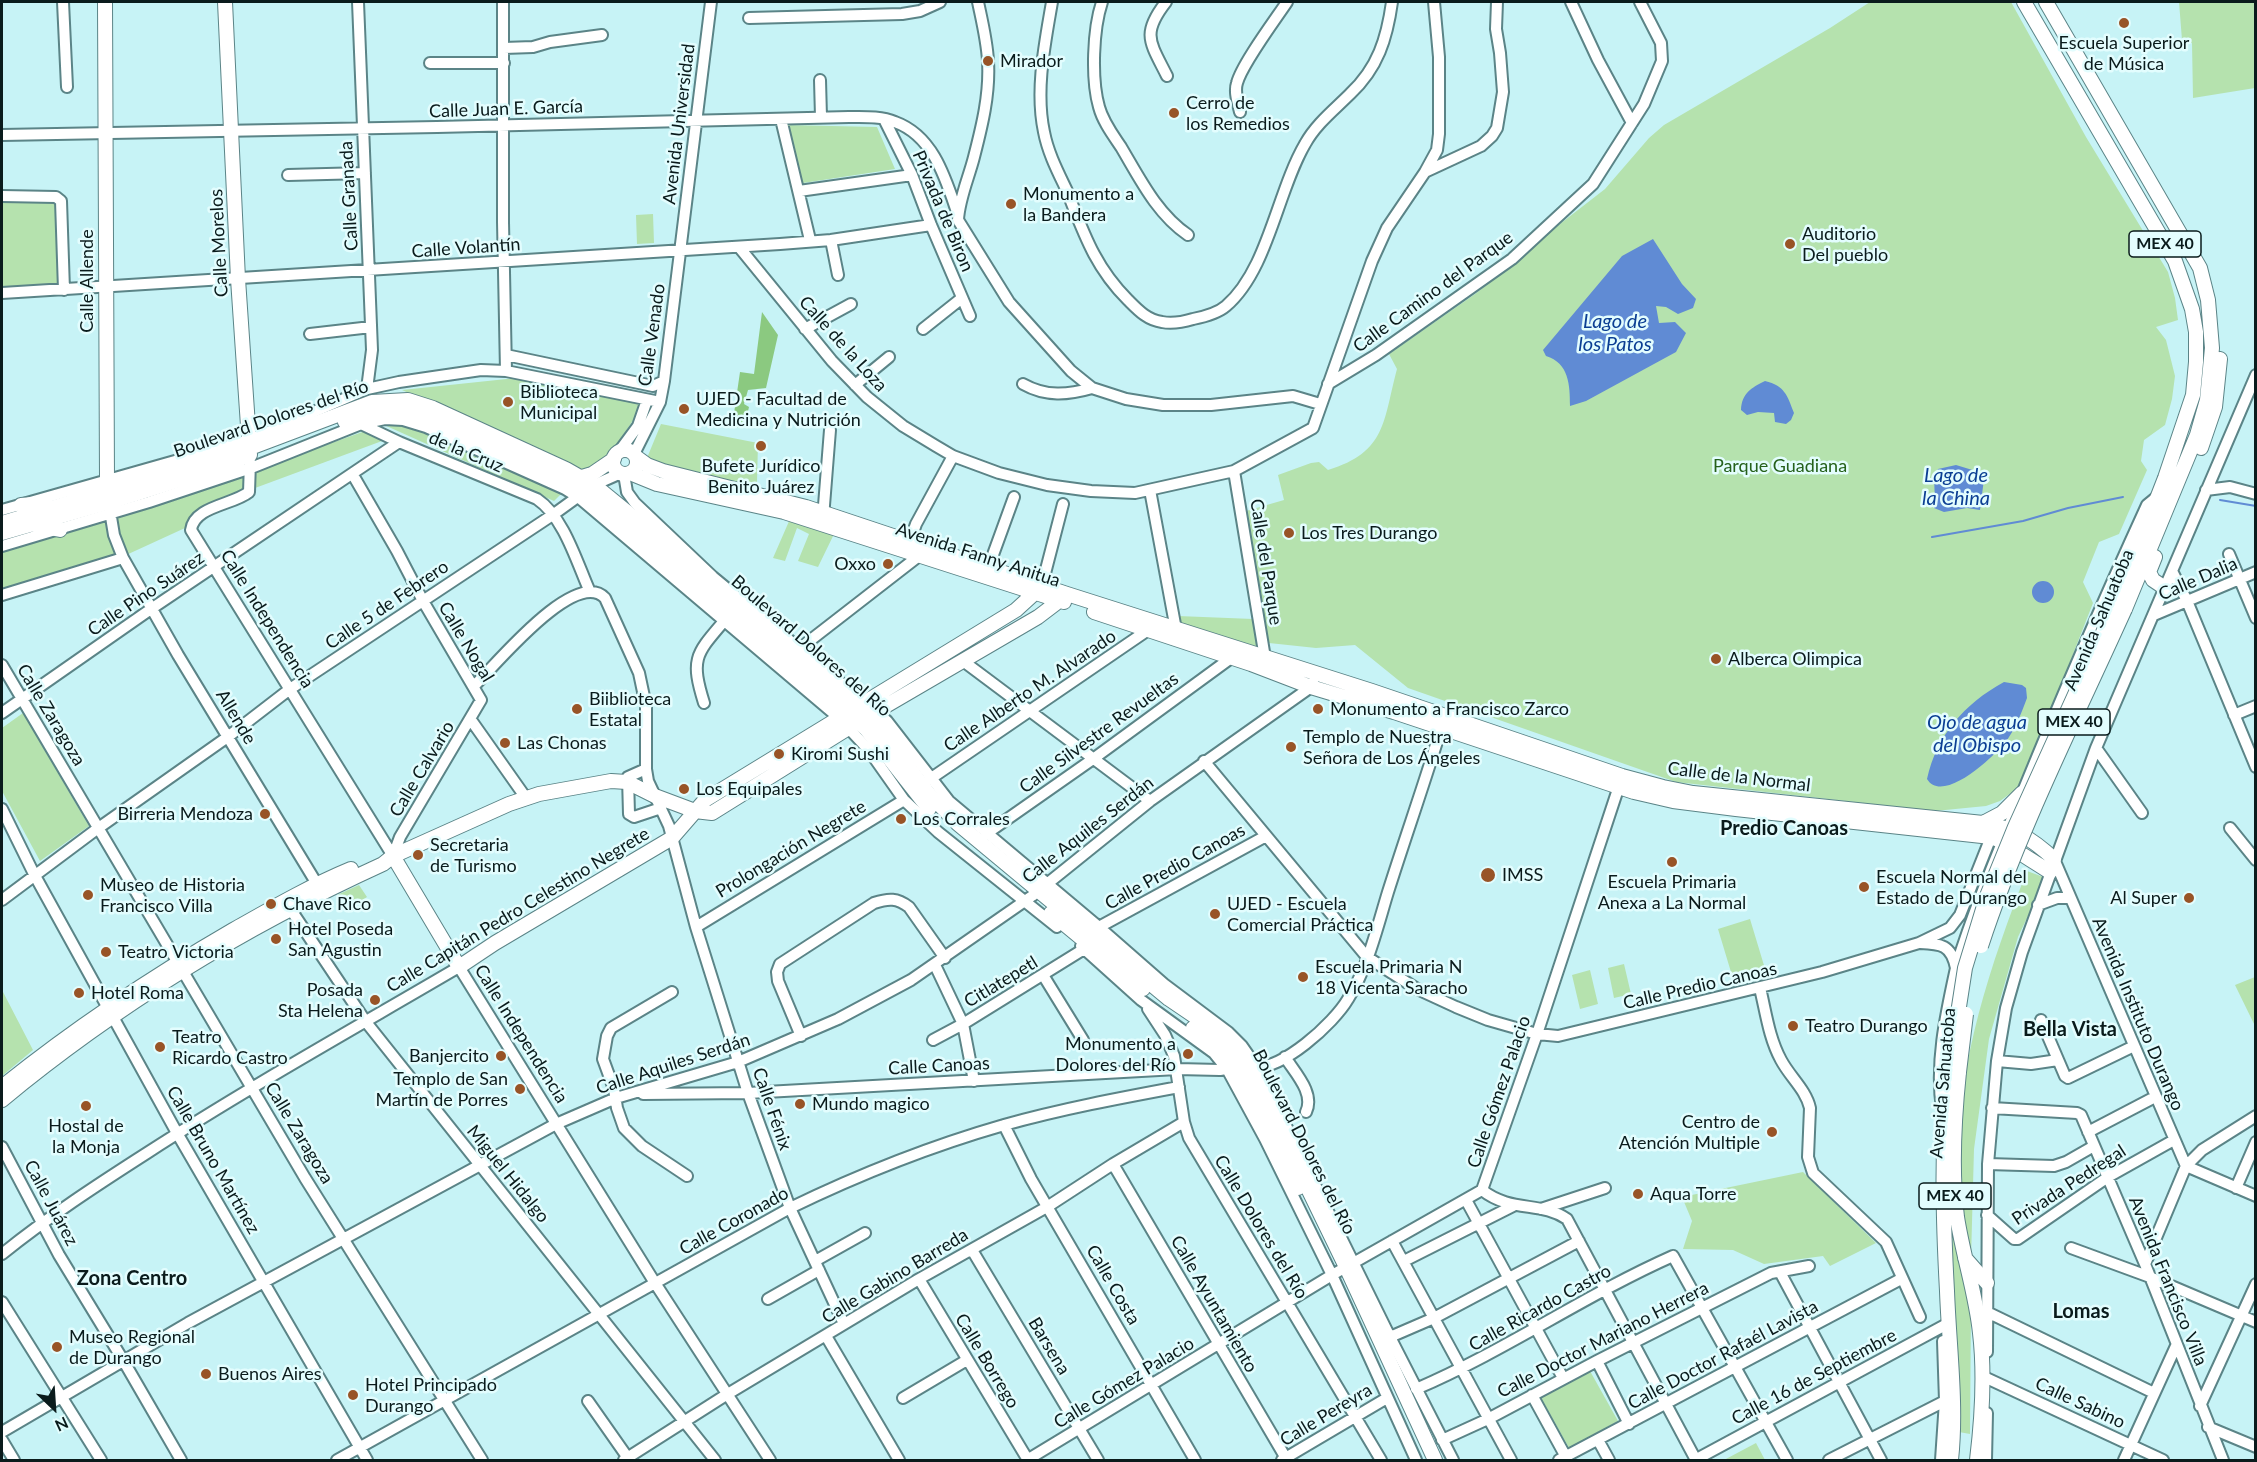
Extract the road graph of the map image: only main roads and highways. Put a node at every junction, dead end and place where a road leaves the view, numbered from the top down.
1 (105, 2) edge
2 (225, 2) edge
3 (2024, 2) edge
4 (2046, 2) edge
5 (2200, 268) junction
6 (250, 453) junction
7 (635, 456) junction
8 (613, 459) junction
9 (625, 473) junction
10 (585, 487) junction
11 (109, 497) junction
12 (69, 503) junction
13 (21, 505) road end
14 (823, 519) junction
15 (656, 522) road end
16 (2, 523) edge
17 (32, 524) junction
18 (631, 528) junction
19 (60, 531) road end
20 (2, 533) edge
21 (662, 542) junction
22 (639, 547) road end
23 (2165, 588) road end
24 (1040, 592) junction
25 (1063, 598) junction
26 (2121, 606) junction
27 (1016, 610) junction
28 (1038, 615) junction
29 (1177, 635) junction
30 (1265, 658) junction
31 (1251, 664) junction
32 (1314, 680) junction
33 (851, 710) junction
34 (863, 720) junction
35 (2022, 793) road end
36 (950, 801) road end
37 (701, 812) junction
38 (957, 823) junction
39 (1992, 833) junction
40 (393, 856) junction
41 (2055, 868) road end
42 (1036, 893) junction
43 (1076, 907) road end
44 (1084, 927) junction
45 (459, 967) joint
46 (110, 1012) junction
47 (1208, 1017) road end
48 (1222, 1035) junction
49 (1243, 1068) junction
50 (1954, 1072) junction
51 (2, 1087) edge
52 (2, 1100) edge
53 (1964, 1257) junction
54 (1988, 1283) road end
55 (1983, 1459) edge
56 (1433, 1460) edge
57 (1951, 1461) edge

1 - 11 main road, Calle Allende
2 - 6 main road, Calle Morelos
3 - 26 main road, Avenida Sahuatoba / MEX 40
4 - 5 main road, Avenida Sahuatoba / MEX 40
5 - 23 main road
5 - 26 main road, Avenida Sahuatoba / MEX 40
6 - 10 main road, Boulevard Dolores del Río
6 - 11 main road, Boulevard Dolores del Río
7 - 8 main road
7 - 9 main road
7 - 14 main road, Avenida Fanny Anitua
8 - 9 main road
8 - 10 main road
9 - 14 main road, Avenida Fanny Anitua
10 - 18 main road, Boulevard Dolores del Río
10 - 21 main road, Boulevard Dolores del Río
11 - 12 main road, Boulevard Dolores del Río
11 - 17 main road, Boulevard Dolores del Río
12 - 13 main road
12 - 16 main road, Boulevard Dolores del Río
14 - 24 main road, Avenida Fanny Anitua
15 - 21 main road
17 - 19 main road
17 - 20 main road, Boulevard Dolores del Río
18 - 22 main road
18 - 33 main road, Boulevard Dolores del Río
21 - 33 main road, Boulevard Dolores del Río
24 - 25 main road, Avenida Fanny Anitua
24 - 27 main road, Calle Capitán Pedro Celestino Negrete
24 - 28 main road
25 - 28 main road, Calle Capitán Pedro Celestino Negrete
25 - 29 main road, Avenida Fanny Anitua
25 - 29 main road, Avenida Fanny Anitua
26 - 50 main road, Avenida Sahuatoba / MEX 40, bridge
27 - 28 main road
27 - 33 main road, Calle Capitán Pedro Celestino Negrete
28 - 34 main road, Calle Capitán Pedro Celestino Negrete
29 - 30 main road, Avenida Fanny Anitua
29 - 31 main road, Avenida Fanny Anitua
30 - 31 main road
30 - 32 main road, Avenida Fanny Anitua
31 - 32 main road, Avenida Fanny Anitua
32 - 39 main road, Calle de la Normal
33 - 34 main road, Boulevard Dolores del Río
33 - 37 main road, Calle Capitán Pedro Celestino Negrete
34 - 37 main road, Calle Capitán Pedro Celestino Negrete
34 - 38 main road, Boulevard Dolores del Río
34 - 42 main road, Boulevard Dolores del Río
35 - 39 main road
36 - 38 main road
37 - 40 main road
37 - 45 main road, Calle Capitán Pedro Celestino Negrete
38 - 42 main road, Boulevard Dolores del Río
39 - 41 main road, Calle de la Normal
40 - 45 main road, Calle Independencia
40 - 46 main road
42 - 44 main road, Boulevard Dolores del Río
42 - 49 main road, Boulevard Dolores del Río
43 - 44 main road
44 - 48 main road, Boulevard Dolores del Río
46 - 51 main road
46 - 52 main road
47 - 48 main road
48 - 49 main road, Boulevard Dolores del Río
49 - 56 main road, Boulevard Dolores del Río
50 - 53 main road, Avenida Sahuatoba / MEX 40
50 - 57 main road, Avenida Sahuatoba / MEX 40
53 - 54 main road
53 - 55 main road, Avenida Sahuatoba / MEX 40

